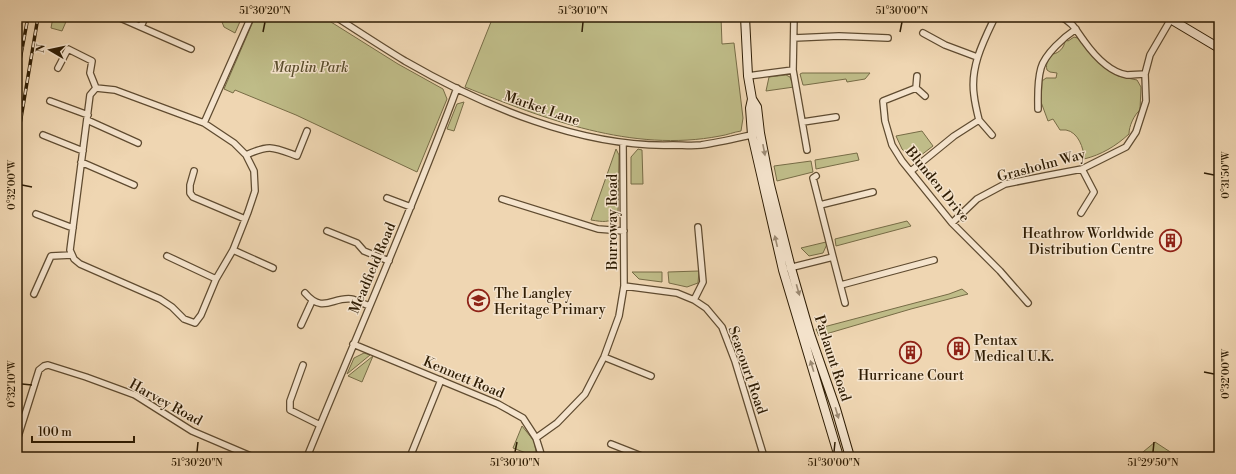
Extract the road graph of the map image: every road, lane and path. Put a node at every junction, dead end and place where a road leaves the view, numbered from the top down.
1 (118, 17) edge
2 (145, 17) edge
3 (336, 17) edge
4 (745, 17) edge
5 (794, 17) edge
6 (994, 17) edge
7 (1061, 17) edge
8 (1169, 18) edge
9 (249, 19) edge
10 (141, 27) junction
11 (1076, 29) junction
12 (922, 33) dead end
13 (794, 38) junction
14 (888, 38) dead end
15 (1219, 48) edge
16 (191, 49) dead end
17 (978, 57) junction
18 (58, 68) dead end
19 (793, 70) junction
20 (1145, 74) junction
21 (748, 76) junction
22 (917, 76) dead end
23 (96, 88) junction
24 (457, 88) junction
25 (916, 88) junction
26 (924, 96) dead end
27 (50, 101) dead end
28 (1038, 109) dead end
29 (836, 117) dead end
30 (87, 118) junction
31 (979, 120) junction
32 (803, 122) junction
33 (204, 123) junction
34 (308, 131) dead end
35 (756, 134) junction
36 (43, 135) dead end
37 (992, 135) dead end
38 (138, 143) dead end
39 (624, 144) junction
40 (807, 150) dead end
41 (83, 151) junction
42 (246, 155) junction
43 (81, 162) junction
44 (1082, 169) junction
45 (194, 171) dead end
46 (911, 171) junction
47 (816, 176) dead end
48 (134, 185) dead end
49 (873, 192) dead end
50 (387, 198) dead end
51 (502, 199) dead end
52 (820, 205) junction
53 (411, 207) junction
54 (1081, 213) dead end
55 (36, 214) dead end
56 (245, 219) junction
57 (952, 223) junction
58 (698, 226) dead end
59 (72, 228) junction
60 (624, 230) junction
61 (327, 231) dead end
62 (233, 250) junction
63 (72, 255) junction
64 (168, 256) dead end
65 (833, 257) junction
66 (934, 260) dead end
67 (389, 261) junction
68 (273, 268) dead end
69 (787, 269) junction
70 (216, 278) junction
71 (624, 286) junction
72 (841, 286) junction
73 (305, 293) dead end
74 (34, 294) dead end
75 (694, 300) junction
76 (312, 301) junction
77 (845, 303) dead end
78 (1028, 303) dead end
79 (369, 306) junction
80 (301, 325) dead end
81 (353, 344) junction
82 (604, 357) junction
83 (303, 364) dead end
84 (651, 376) dead end
85 (441, 380) junction
86 (320, 425) junction
87 (536, 438) junction
88 (17, 440) edge
89 (611, 444) dead end
90 (253, 457) edge
91 (307, 457) edge
92 (410, 457) edge
93 (542, 457) edge
94 (644, 457) edge
95 (764, 457) edge
96 (839, 457) edge
97 (850, 457) edge

1 - 10 street
2 - 10 street
3 - 24 street, Market Lane
4 - 21 street, Parlaunt Road
5 - 13 street
6 - 17 street
7 - 11 street
8 - 15 street
8 - 20 street, Grasholm Way
9 - 33 street
10 - 16 street
11 - 20 street
11 - 28 street
12 - 17 street
13 - 14 street
13 - 19 street
17 - 31 street
18 - 23 street
19 - 21 street
19 - 32 street
20 - 44 street, Grasholm Way
21 - 35 street, Parlaunt Road
22 - 25 street
23 - 30 street
23 - 33 street
24 - 39 street, Market Lane
24 - 53 street, Meadfield Road
25 - 26 street
25 - 46 street, Blunden Drive
27 - 30 street
29 - 32 street
30 - 38 street
30 - 41 street
31 - 37 street
31 - 46 street
32 - 40 street
33 - 42 street
34 - 42 street
35 - 39 street, Market Lane
35 - 69 street, Parlaunt Road
36 - 41 street
39 - 60 street, Burroway Road
41 - 43 street
42 - 56 street
43 - 48 street
43 - 59 street
44 - 54 street
44 - 57 street, Grasholm Way
45 - 56 street
46 - 57 street, Blunden Drive
47 - 52 street, Parlaunt Road
49 - 52 street
50 - 53 street
51 - 60 street
52 - 65 street, Parlaunt Road
53 - 67 street, Meadfield Road
55 - 59 street
56 - 62 street
57 - 78 street, Blunden Drive
58 - 75 street
59 - 63 street
60 - 71 street, Burroway Road
61 - 67 street
62 - 68 street
62 - 70 street
63 - 70 street
63 - 74 street
64 - 70 street
65 - 69 street
65 - 72 street, Parlaunt Road
66 - 72 street
67 - 79 street, Meadfield Road
96 -> 69 street, Parlaunt Road
69 -> 97 street, Parlaunt Road
71 - 75 street, Seacourt Road
71 - 82 street, Burroway Road
72 - 77 street, Parlaunt Road
73 - 76 street
75 - 95 street, Seacourt Road
76 - 79 street
76 - 80 street
79 - 81 street, Meadfield Road
81 - 85 street, Kennett Road
81 - 86 street, Meadfield Road
82 - 84 street
82 - 87 street, Burroway Road
83 - 86 street
85 - 87 street, Kennett Road
85 - 92 street
86 - 91 street, Meadfield Road
87 - 93 street, Kennett Road
88 - 90 street, Harvey Road
89 - 94 street

